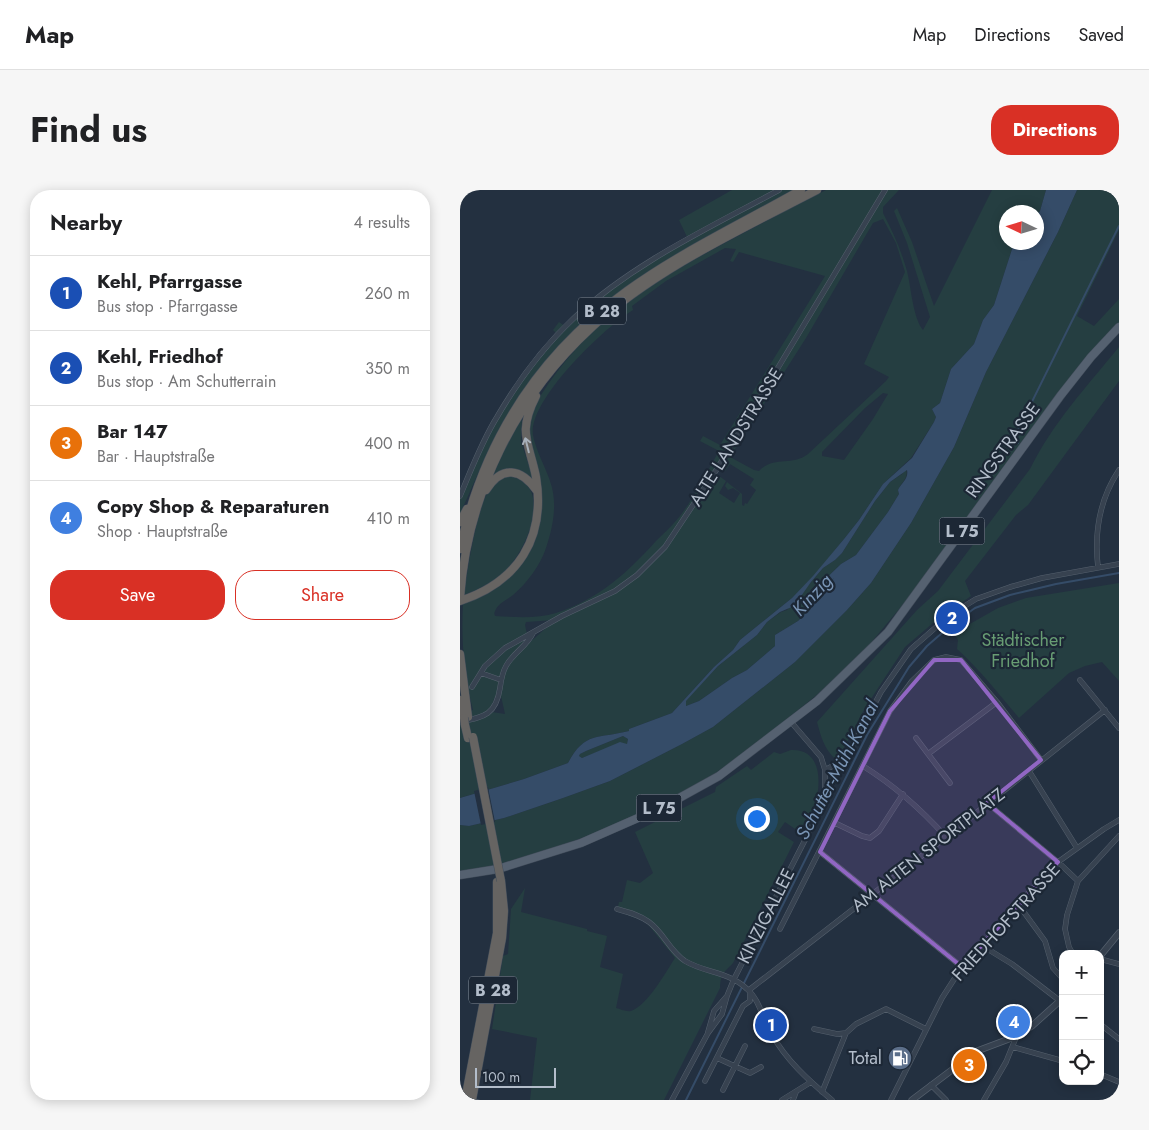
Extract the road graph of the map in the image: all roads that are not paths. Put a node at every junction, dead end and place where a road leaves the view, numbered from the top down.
1 (779, 190) edge
2 (801, 190) edge
3 (817, 190) edge
4 (884, 190) edge
5 (1119, 327) edge
6 (548, 375) junction
7 (1119, 470) edge
8 (538, 493) junction
9 (480, 495) junction
10 (460, 496) edge
11 (472, 501) junction
12 (460, 522) edge
13 (460, 549) edge
14 (1119, 564) edge
15 (1098, 567) junction
16 (460, 599) edge
17 (534, 632) junction
18 (460, 654) edge
19 (481, 673) junction
20 (501, 680) junction
21 (1080, 680) dead end
22 (472, 687) dead end
23 (997, 702) junction
24 (460, 705) edge
25 (1105, 710) junction
26 (465, 721) edge
27 (791, 722) junction
28 (1119, 728) edge
29 (916, 738) dead end
30 (928, 754) junction
31 (1041, 760) junction
32 (863, 766) junction
33 (825, 770) junction
34 (1029, 771) junction
35 (950, 784) dead end
36 (904, 794) junction
37 (987, 803) junction
38 (1119, 820) edge
39 (835, 823) junction
40 (1119, 836) edge
41 (946, 837) junction
42 (1077, 848) junction
43 (820, 852) junction
44 (1058, 862) junction
45 (460, 875) edge
46 (1078, 881) junction
47 (499, 882) junction
48 (872, 894) junction
49 (1018, 904) junction
50 (617, 909) dead end
51 (780, 930) dead end
52 (1119, 932) edge
53 (981, 945) junction
54 (1071, 950) edge
55 (1104, 952) edge
56 (1104, 958) edge
57 (1119, 964) edge
58 (962, 967) junction
59 (1059, 975) edge
60 (734, 979) junction
61 (749, 990) junction
62 (726, 996) junction
63 (1059, 999) edge
64 (1059, 1002) edge
65 (1104, 1027) edge
66 (814, 1029) dead end
67 (926, 1029) junction
68 (708, 1033) junction
69 (846, 1033) junction
70 (1017, 1035) junction
71 (1119, 1039) edge
72 (745, 1046) dead end
73 (1013, 1047) junction
74 (717, 1058) junction
75 (1059, 1060) edge
76 (735, 1067) junction
77 (761, 1067) dead end
78 (1104, 1076) edge
79 (705, 1081) dead end
80 (810, 1082) junction
81 (1119, 1082) edge
82 (931, 1085) junction
83 (724, 1090) dead end
84 (796, 1092) junction
85 (822, 1092) junction
86 (465, 1100) edge
87 (472, 1100) edge
88 (672, 1100) edge
89 (782, 1100) edge
90 (793, 1100) edge
91 (832, 1100) edge
92 (891, 1100) edge
93 (912, 1100) edge
94 (946, 1100) edge
95 (984, 1100) edge

1 - 10 street
2 - 11 highway, B 28
3 - 6 highway, B 28
4 - 17 street, ALTE LANDSTRASSE
5 - 27 main road, RINGSTRASSE / L 75
8 -> 6 highway
6 - 9 highway, B 28
7 - 15 street
8 - 9 highway, B 28
8 - 16 highway
9 - 16 highway, B 28
11 - 12 highway
11 - 13 highway, B 28
14 - 15 street
15 - 33 street
17 - 19 street, ALTE LANDSTRASSE
17 - 20 street
18 - 26 highway, B 28
19 - 20 street
19 - 22 street, ALTE LANDSTRASSE
20 - 26 street
21 - 25 street
23 - 30 street
23 - 31 street
23 - 32 street
24 - 26 highway, B 28
25 - 28 street
25 - 31 street, AM ALTEN SPORTPLATZ
26 - 47 highway, B 28
27 - 33 street, KINZIGALLEE
27 - 45 main road, L 75
29 - 30 street
30 - 35 street
31 - 34 street, AM ALTEN SPORTPLATZ
32 - 36 street
32 - 39 street
33 - 60 street, KINZIGALLEE
34 - 37 street, AM ALTEN SPORTPLATZ
34 - 42 street
36 - 39 street
36 - 41 street
37 - 41 street, AM ALTEN SPORTPLATZ
37 - 44 street
38 - 42 street, FRIEDHOFSTRASSE
39 - 43 street
40 - 46 street
41 - 48 street, AM ALTEN SPORTPLATZ
42 - 44 street, FRIEDHOFSTRASSE
43 - 48 street
43 - 51 street
44 - 46 street
44 - 49 street, FRIEDHOFSTRASSE
46 - 54 street
47 - 86 highway, B 28
47 - 87 highway, B 28
48 - 58 street
48 - 61 street, AM ALTEN SPORTPLATZ
49 - 53 street, FRIEDHOFSTRASSE
49 - 59 street
50 - 60 street, KINZIGALLEE
52 - 55 street
53 - 58 street, FRIEDHOFSTRASSE
53 - 63 street
56 - 57 street
58 - 67 street, FRIEDHOFSTRASSE
60 - 61 street
60 - 62 street, KINZIGALLEE
61 - 74 street
61 - 80 street
62 - 68 street, KINZIGALLEE
62 - 68 street, KINZIGALLEE
64 - 70 street
65 - 71 street
66 - 69 street
67 - 69 street
67 - 92 street, FRIEDHOFSTRASSE
68 - 88 street, KINZIGALLEE
69 - 85 street
70 - 73 street
70 - 82 street
72 - 76 street
73 - 75 street
73 - 95 street
74 - 76 street
74 - 79 street
76 - 77 street
76 - 83 street
78 - 81 street
80 - 84 street
80 - 85 street
82 - 93 street
82 - 94 street
84 - 89 street
84 - 90 street
85 - 91 street

